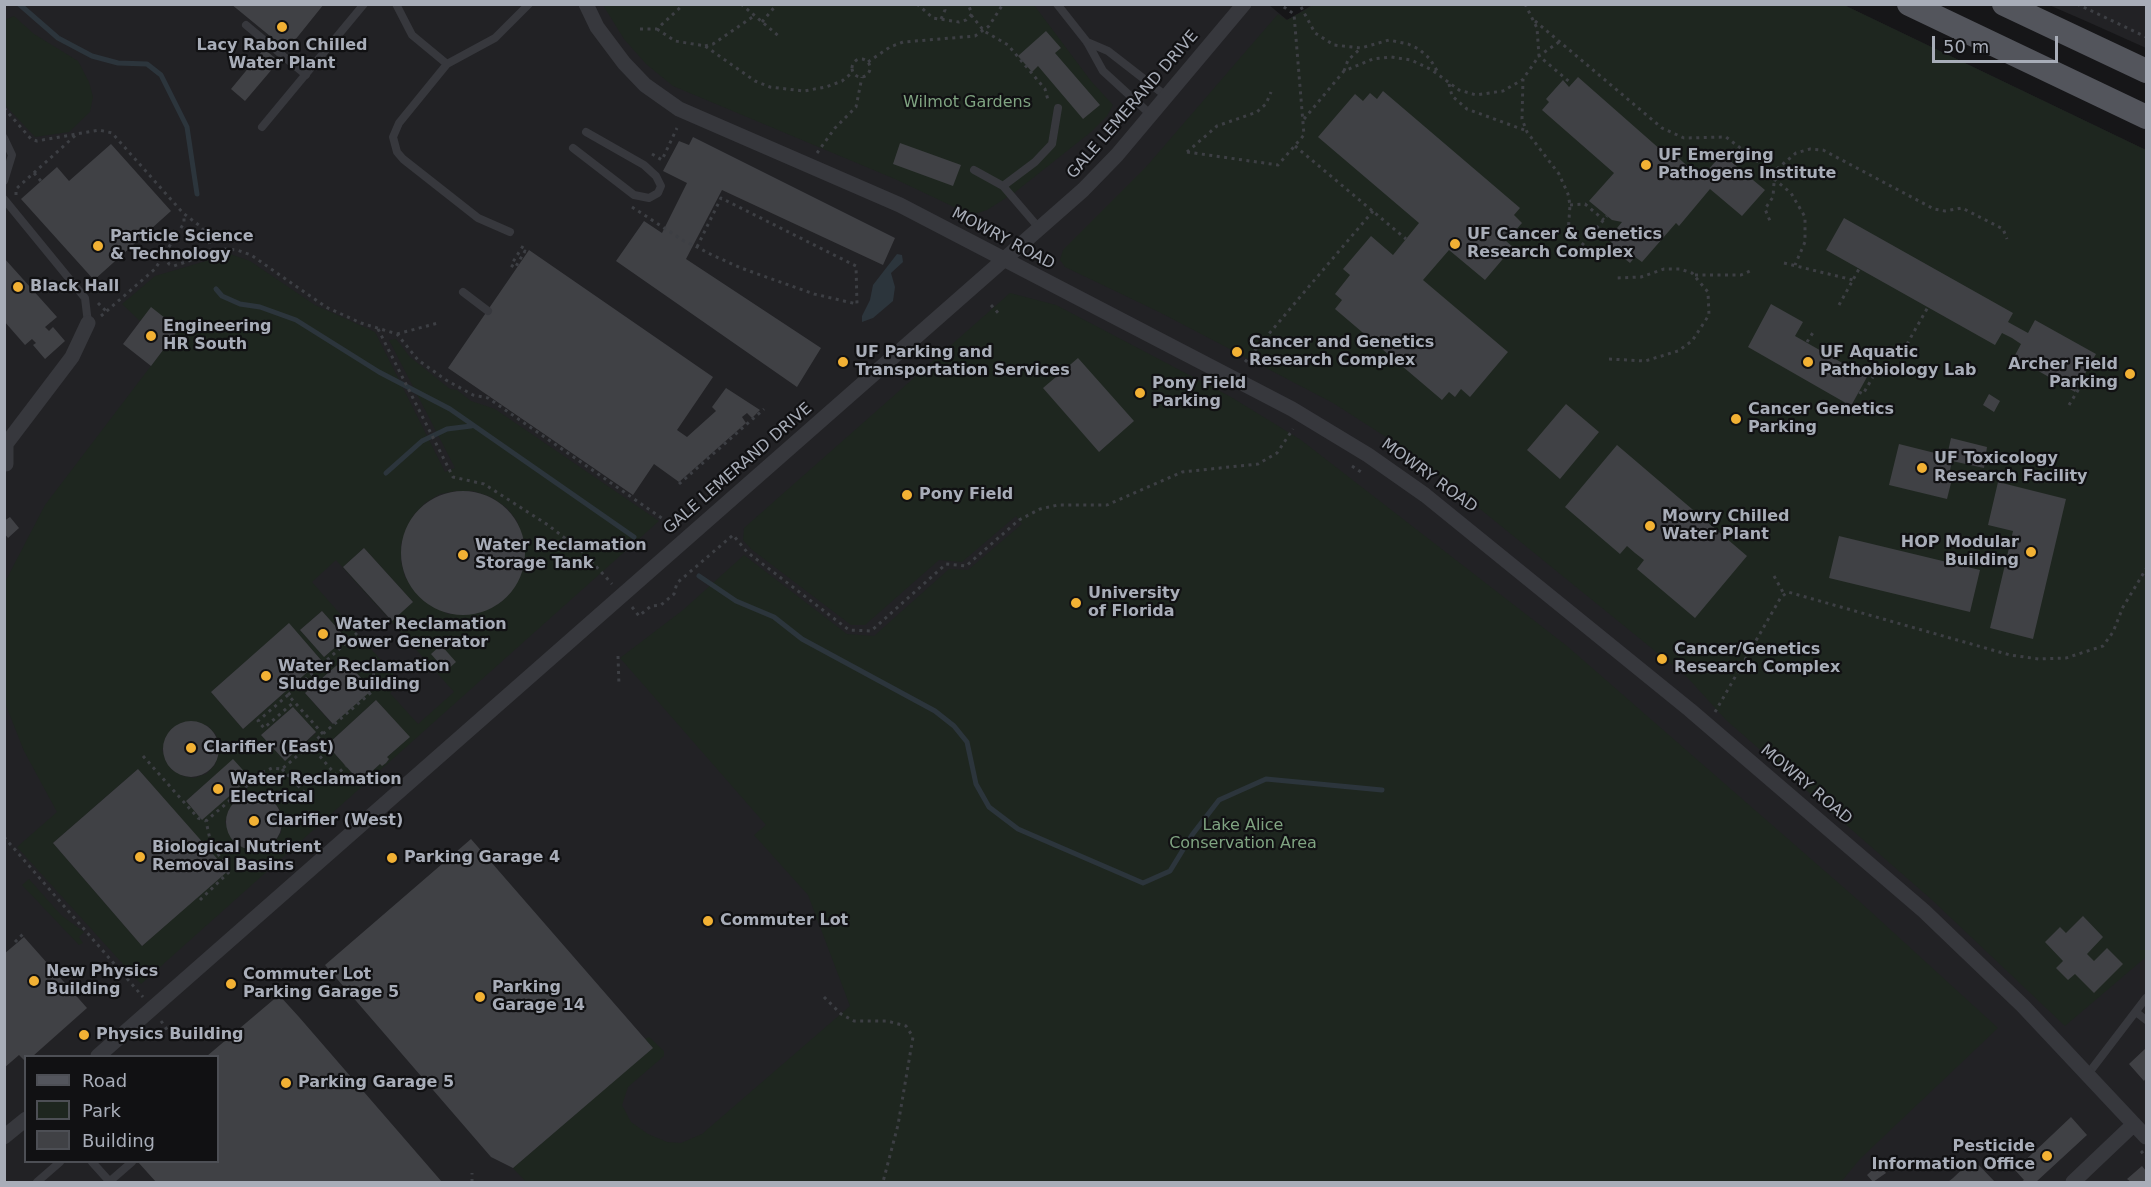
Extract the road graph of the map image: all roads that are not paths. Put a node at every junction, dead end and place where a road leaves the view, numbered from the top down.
1 (364, 4) edge
2 (396, 4) edge
3 (529, 4) edge
4 (586, 4) edge
5 (1058, 4) edge
6 (1244, 4) edge
7 (1909, 4) edge
8 (2004, 4) edge
9 (246, 25) dead end
10 (1087, 42) junction
11 (447, 64) junction
12 (2146, 71) edge
13 (306, 75) junction
14 (1166, 96) junction
15 (1058, 108) dead end
16 (1150, 114) junction
17 (2146, 117) edge
18 (262, 127) dead end
19 (586, 132) dead end
20 (4, 138) edge
21 (573, 148) dead end
22 (974, 170) dead end
23 (4, 181) edge
24 (1003, 186) junction
25 (4, 199) edge
26 (1039, 228) junction
27 (510, 232) dead end
28 (1003, 260) junction
29 (464, 292) dead end
30 (488, 310) dead end
31 (88, 324) joint
32 (6, 464) edge
33 (2146, 998) edge
34 (2136, 1012) junction
35 (2146, 1020) edge
36 (99, 1055) edge
37 (2088, 1074) junction
38 (24, 1121) edge
39 (2134, 1124) junction
40 (4, 1137) edge
41 (2146, 1137) edge
42 (58, 1163) edge
43 (94, 1163) edge
44 (130, 1163) edge
45 (36, 1182) edge
46 (109, 1182) edge
47 (2073, 1182) edge

1 - 13 lane
2 - 11 lane
3 - 11 lane
4 - 28 street, MOWRY ROAD
5 - 10 lane
6 - 14 street, GALE LEMERAND DRIVE
7 - 17 main road
8 - 12 main road
9 - 13 lane
10 - 14 lane
10 - 16 lane
11 - 27 lane
13 - 18 lane
14 - 16 street, GALE LEMERAND DRIVE
15 - 24 lane
16 - 26 street, GALE LEMERAND DRIVE
19 - 21 lane
20 - 23 lane
22 - 24 lane
24 - 26 lane
25 - 31 lane
26 - 28 street, GALE LEMERAND DRIVE
28 - 36 street, GALE LEMERAND DRIVE
28 - 37 street, MOWRY ROAD
29 - 30 lane
31 - 32 street
33 - 34 lane
34 - 35 lane
34 - 37 lane
37 - 39 street, MOWRY ROAD
38 - 40 street
39 - 41 street, MOWRY ROAD
39 - 47 street
42 - 45 lane
43 - 46 lane
44 - 46 lane

